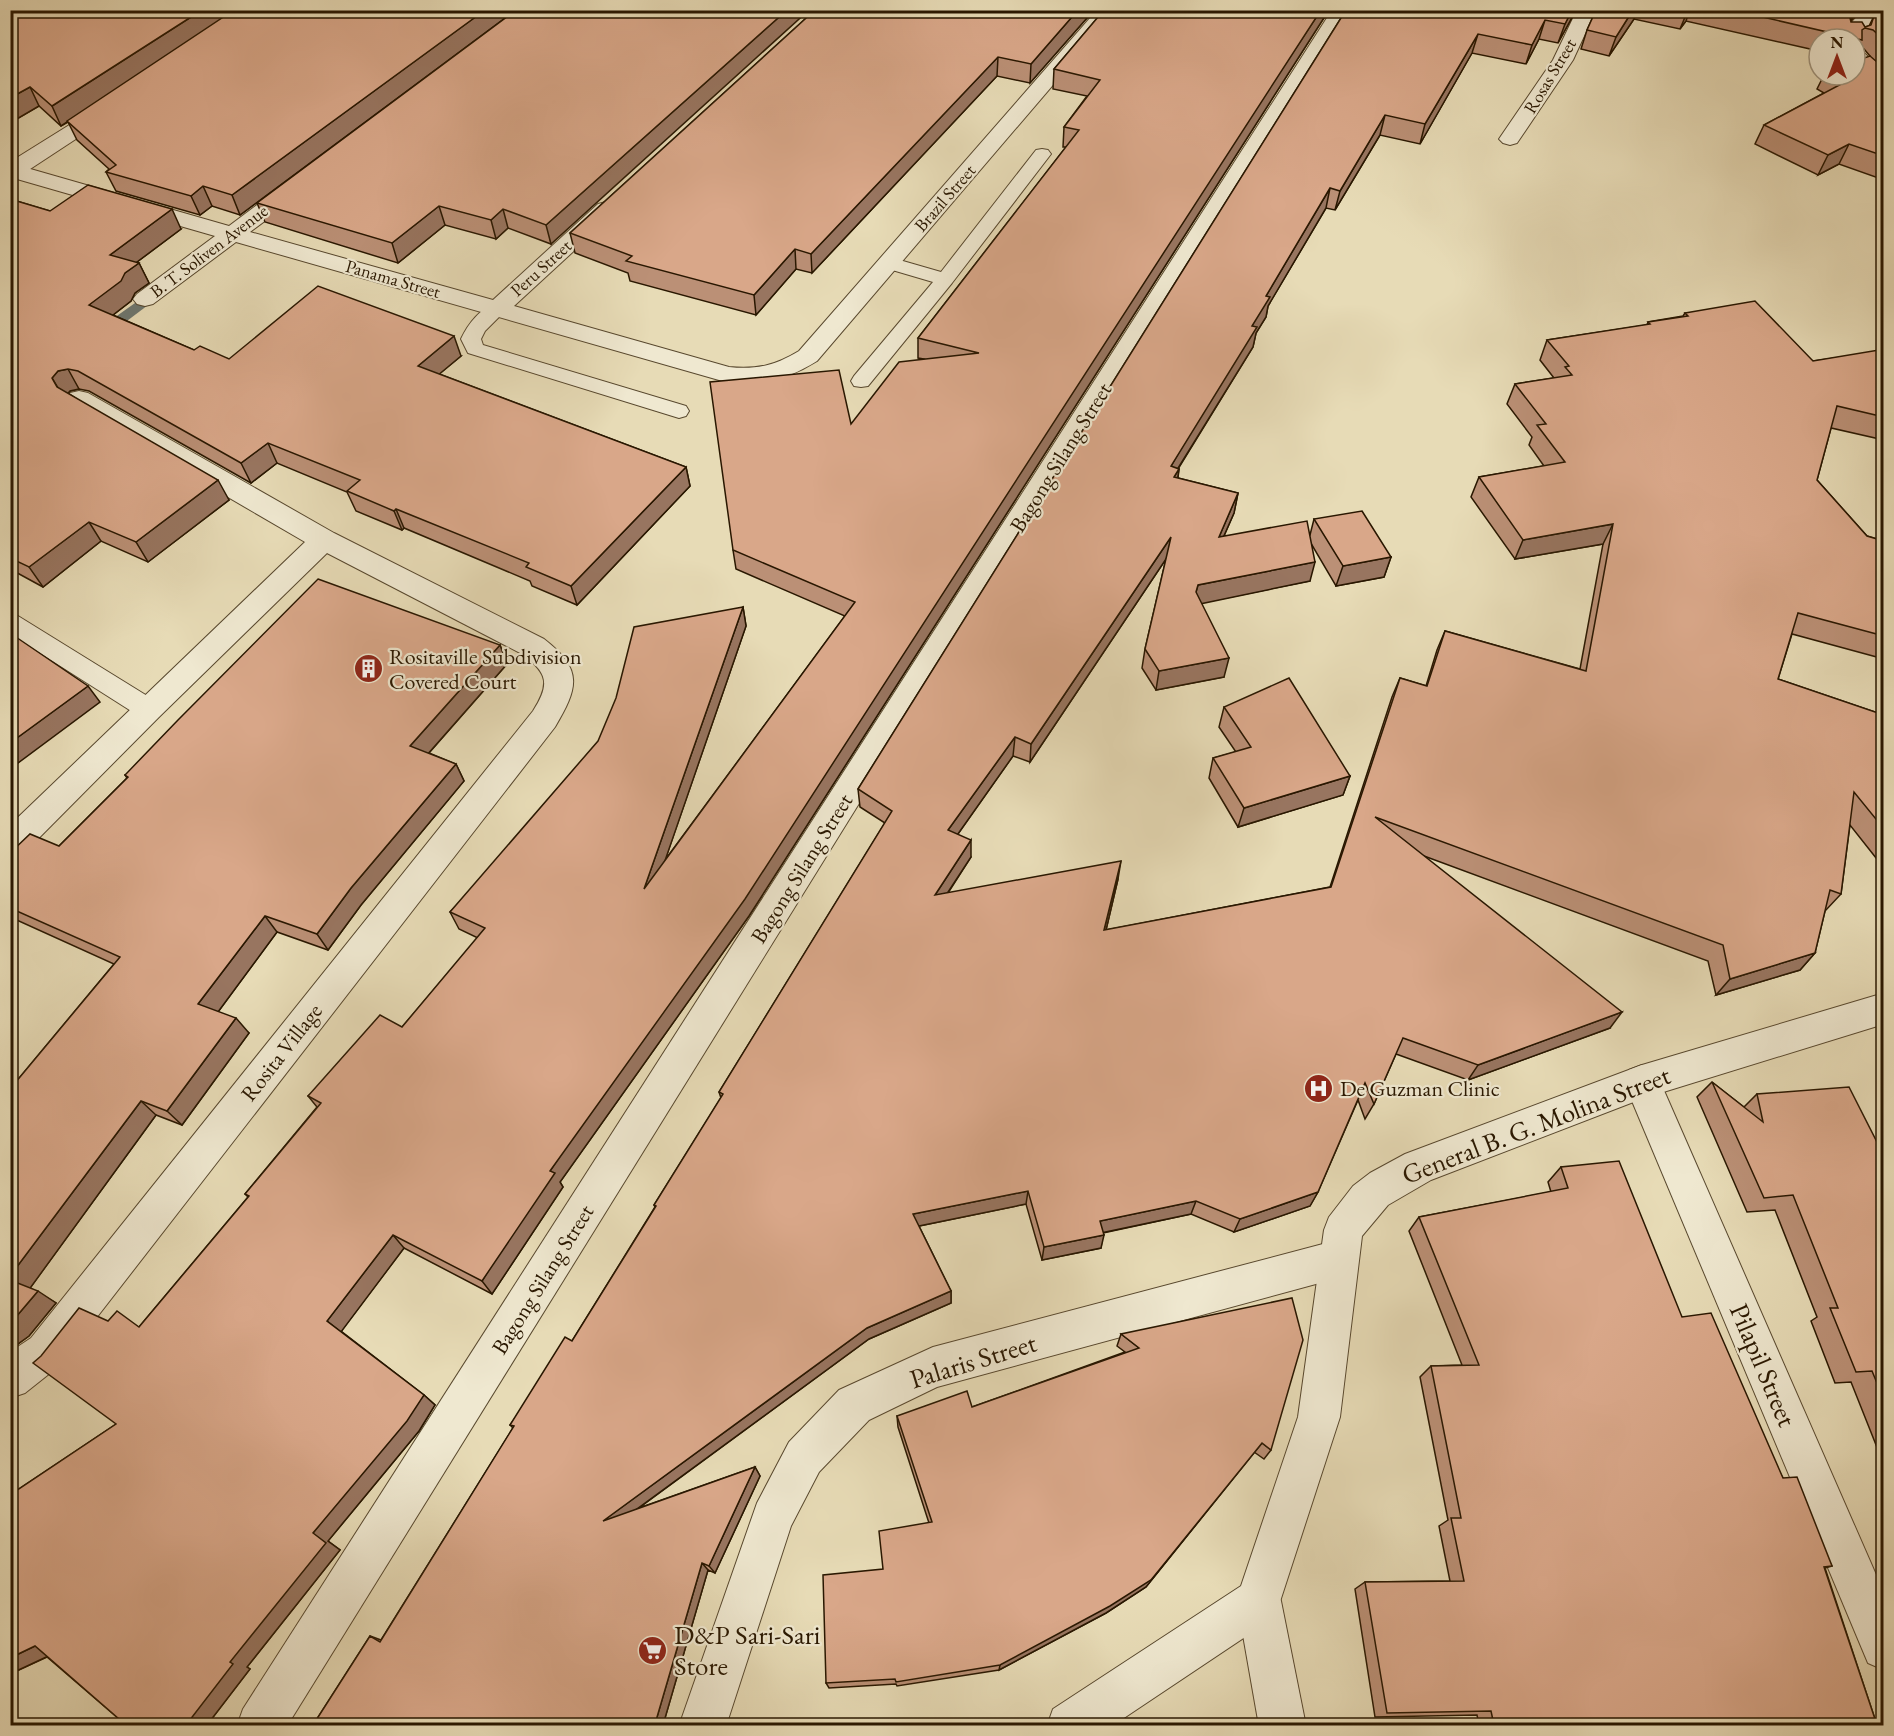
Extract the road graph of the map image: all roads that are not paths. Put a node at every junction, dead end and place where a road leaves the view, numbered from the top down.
1 (1108, 10) edge
2 (1342, 10) edge
3 (1587, 10) edge
4 (1877, 10) edge
5 (1858, 27) edge
6 (1867, 67) edge
7 (1884, 84) edge
8 (123, 99) edge
9 (1510, 139) dead end
10 (1042, 153) dead end
11 (11, 171) edge
12 (309, 177) edge
13 (621, 196) edge
14 (234, 233) junction
15 (888, 263) junction
16 (945, 279) junction
17 (145, 299) dead end
18 (497, 309) junction
19 (774, 375) joint
20 (861, 381) dead end
21 (80, 399) edge
22 (679, 411) dead end
23 (324, 540) junction
24 (10, 622) edge
25 (148, 709) junction
26 (10, 846) edge
27 (1884, 1008) edge
28 (1642, 1082) junction
29 (1338, 1259) junction
30 (10, 1377) edge
31 (1259, 1601) junction
32 (1884, 1647) edge
33 (260, 1725) edge
34 (702, 1725) edge
35 (1070, 1725) edge
36 (1283, 1725) edge

1 - 15 street, Brazil Street
2 - 33 street, Bagong Silang Street
3 - 9 street, Rosas Street
4 - 5 street
6 - 7 street
8 - 11 street
10 - 16 lane
11 - 14 street, Panama Street
12 - 14 street, B. T. Soliven Avenue
13 - 18 street, Peru Street
14 - 17 street, B. T. Soliven Avenue
14 - 18 street, Panama Street
15 - 16 lane
15 - 19 street, Brazil Street
16 - 20 lane
18 - 19 street, Panama Street
18 - 22 lane
21 - 23 street, Rosita Village
23 - 25 street
23 - 30 street, Rosita Village
24 - 25 lane
25 - 26 street
27 - 28 street, General B. G. Molina Street
28 - 29 street, General B. G. Molina Street
28 - 32 street, Pilapil Street
29 - 31 street, General B. G. Molina Street
29 - 34 street, Palaris Street
31 - 35 street
31 - 36 street

